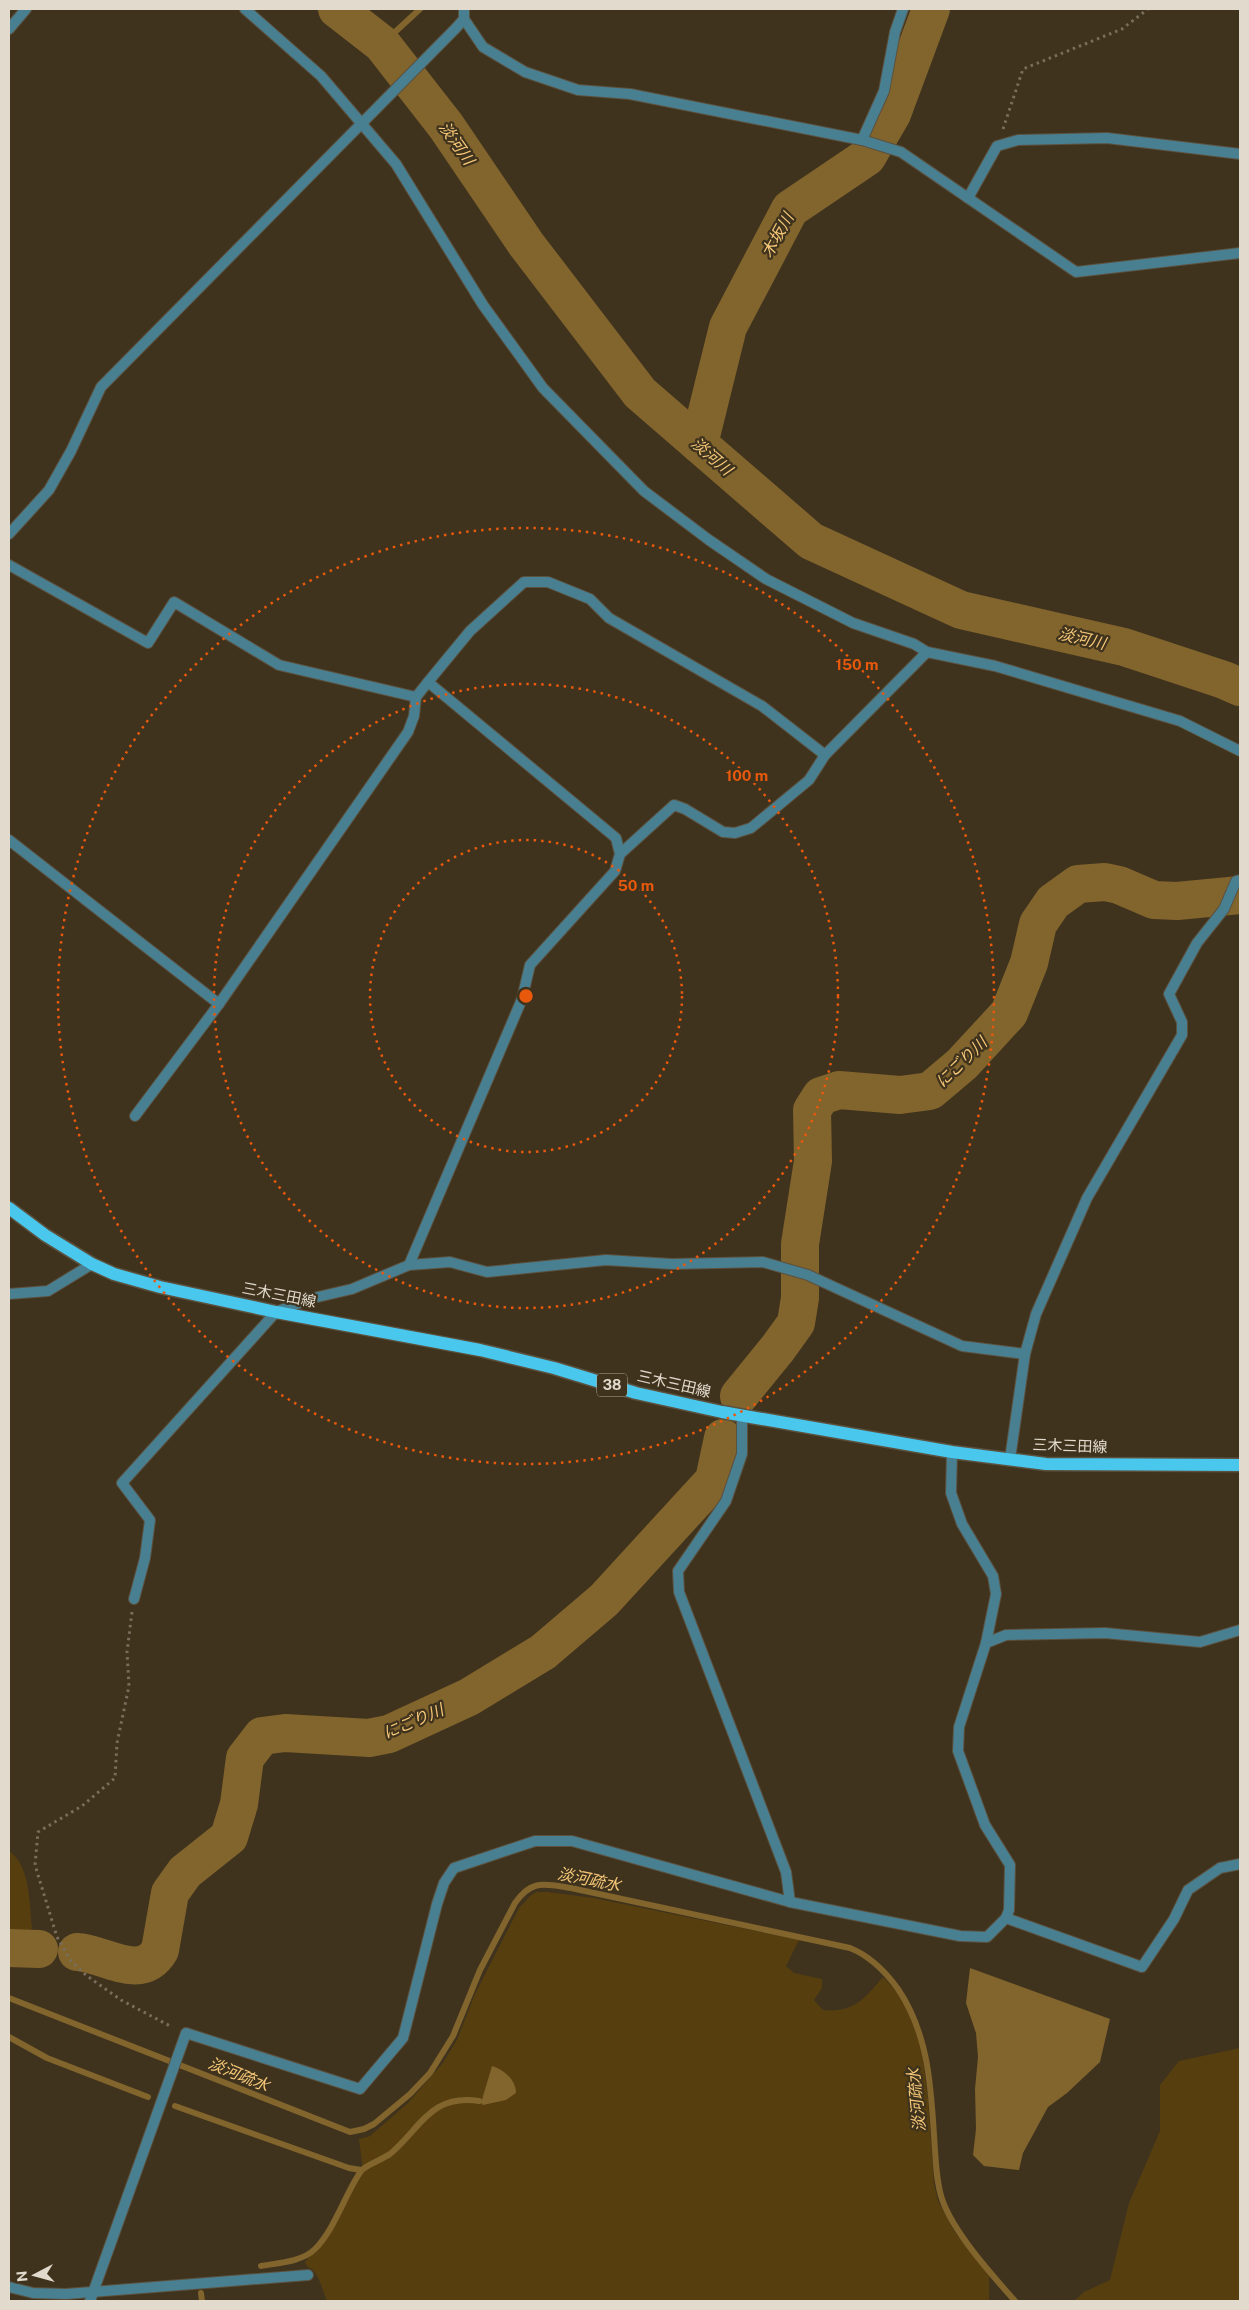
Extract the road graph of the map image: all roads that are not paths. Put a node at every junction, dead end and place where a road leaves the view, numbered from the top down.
1 (26, 9) edge
2 (245, 9) edge
3 (903, 9) edge
4 (464, 14) edge
5 (9, 29) edge
6 (365, 122) junction
7 (862, 140) junction
8 (1240, 154) edge
9 (968, 198) junction
10 (1240, 253) edge
11 (9, 534) edge
12 (9, 565) edge
13 (927, 652) junction
14 (428, 682) junction
15 (416, 697) junction
16 (1240, 751) edge
17 (825, 755) junction
18 (9, 840) edge
19 (620, 854) junction
20 (1240, 880) edge
21 (219, 1004) junction
22 (135, 1116) dead end
23 (9, 1208) edge
24 (92, 1264) junction
25 (409, 1265) junction
26 (9, 1294) edge
27 (276, 1312) junction
28 (1025, 1354) junction
29 (742, 1415) junction
30 (952, 1452) junction
31 (1010, 1459) junction
32 (1240, 1465) edge
33 (134, 1599) road end
34 (1240, 1630) edge
35 (986, 1643) junction
36 (1240, 1864) edge
37 (790, 1902) junction
38 (1006, 1918) junction
39 (308, 2275) dead end
40 (9, 2286) edge
41 (92, 2297) edge

1 - 5 street
2 - 6 street
3 - 7 street
4 - 6 street
4 - 7 street
6 - 11 street
6 - 13 street
7 - 9 street
8 - 9 street
9 - 10 street
12 - 15 street
13 - 16 street
13 - 17 street
14 - 15 street
14 - 17 street
14 - 19 street
15 - 21 street
17 - 19 street
18 - 21 street
19 - 25 street
20 - 28 street
21 - 22 street
23 - 24 main road, 三木三田線 / 38
24 - 26 street
24 - 27 main road, 三木三田線 / 38
25 - 27 street
25 - 28 street
27 - 29 main road, 三木三田線 / 38
27 - 33 street
28 - 31 street
29 - 30 main road, 三木三田線 / 38
29 - 37 street
30 - 31 main road, 三木三田線 / 38
30 - 35 street
31 - 32 main road, 三木三田線 / 38
34 - 35 street
35 - 38 street
36 - 38 street
37 - 38 street
37 - 41 street
39 - 41 street
40 - 41 street

